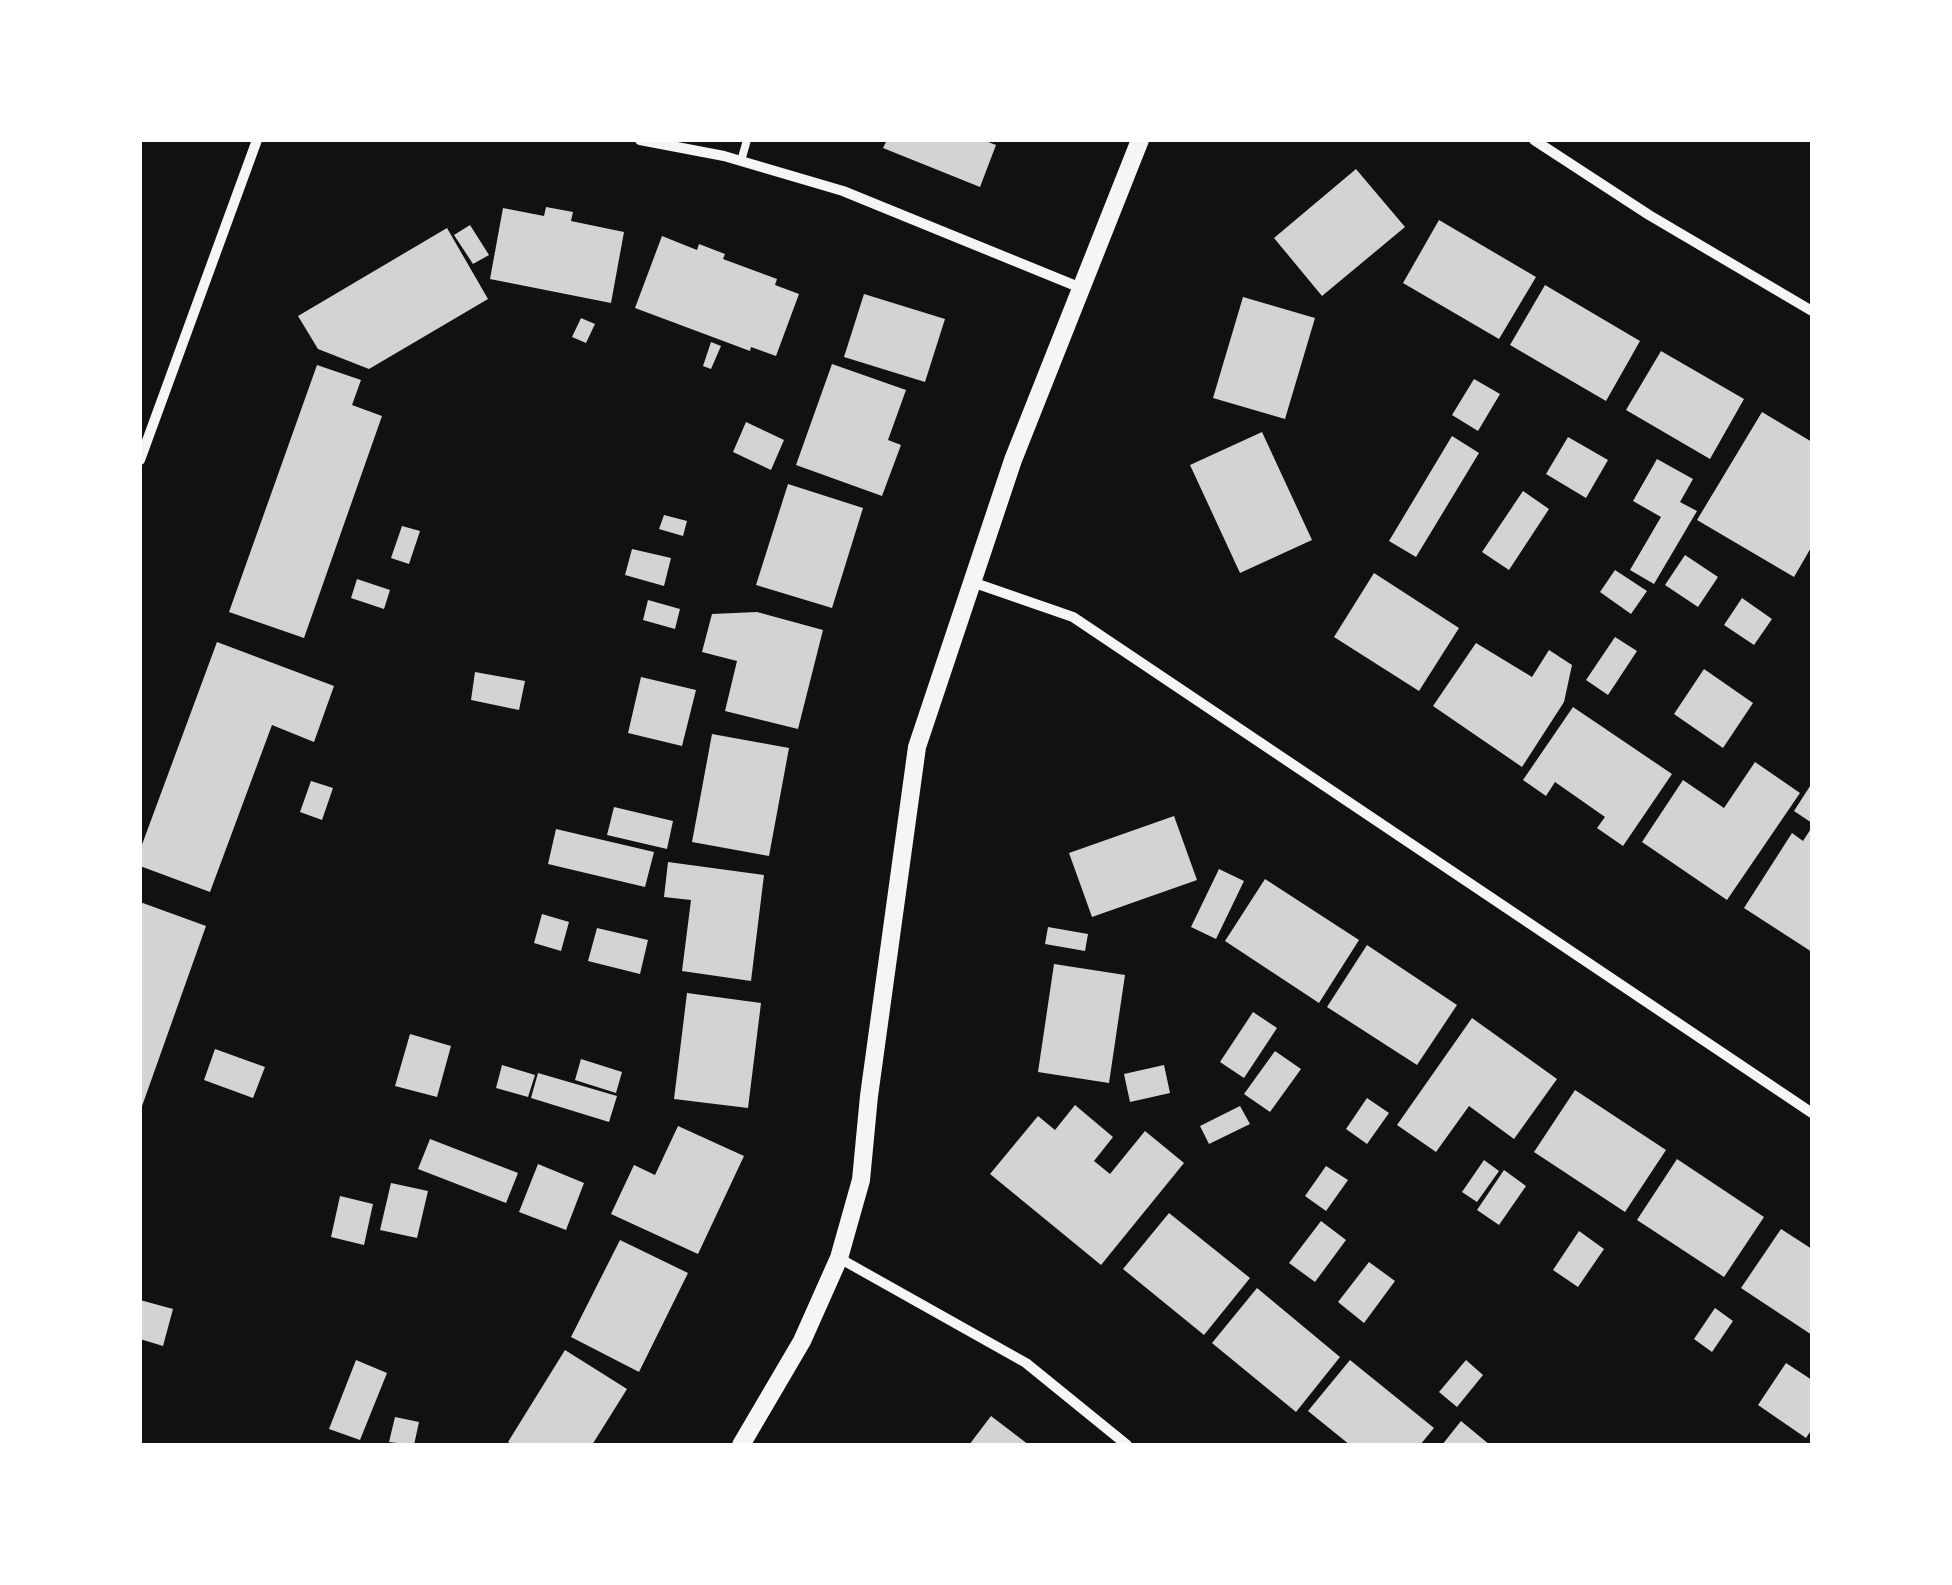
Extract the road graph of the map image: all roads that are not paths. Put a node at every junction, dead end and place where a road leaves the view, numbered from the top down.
1 (257, 140) edge
2 (640, 140) edge
3 (746, 140) edge
4 (1140, 140) edge
5 (1534, 140) edge
6 (741, 161) junction
7 (1081, 288) junction
8 (1812, 311) edge
9 (140, 460) edge
10 (972, 582) junction
11 (1812, 1113) edge
12 (840, 1258) junction
13 (742, 1445) edge
14 (1127, 1445) edge

1 - 9 street
2 - 6 street
3 - 6 lane
4 - 7 street
5 - 8 street
6 - 7 street
7 - 10 street
10 - 11 street
10 - 12 street
12 - 13 street
12 - 14 street

